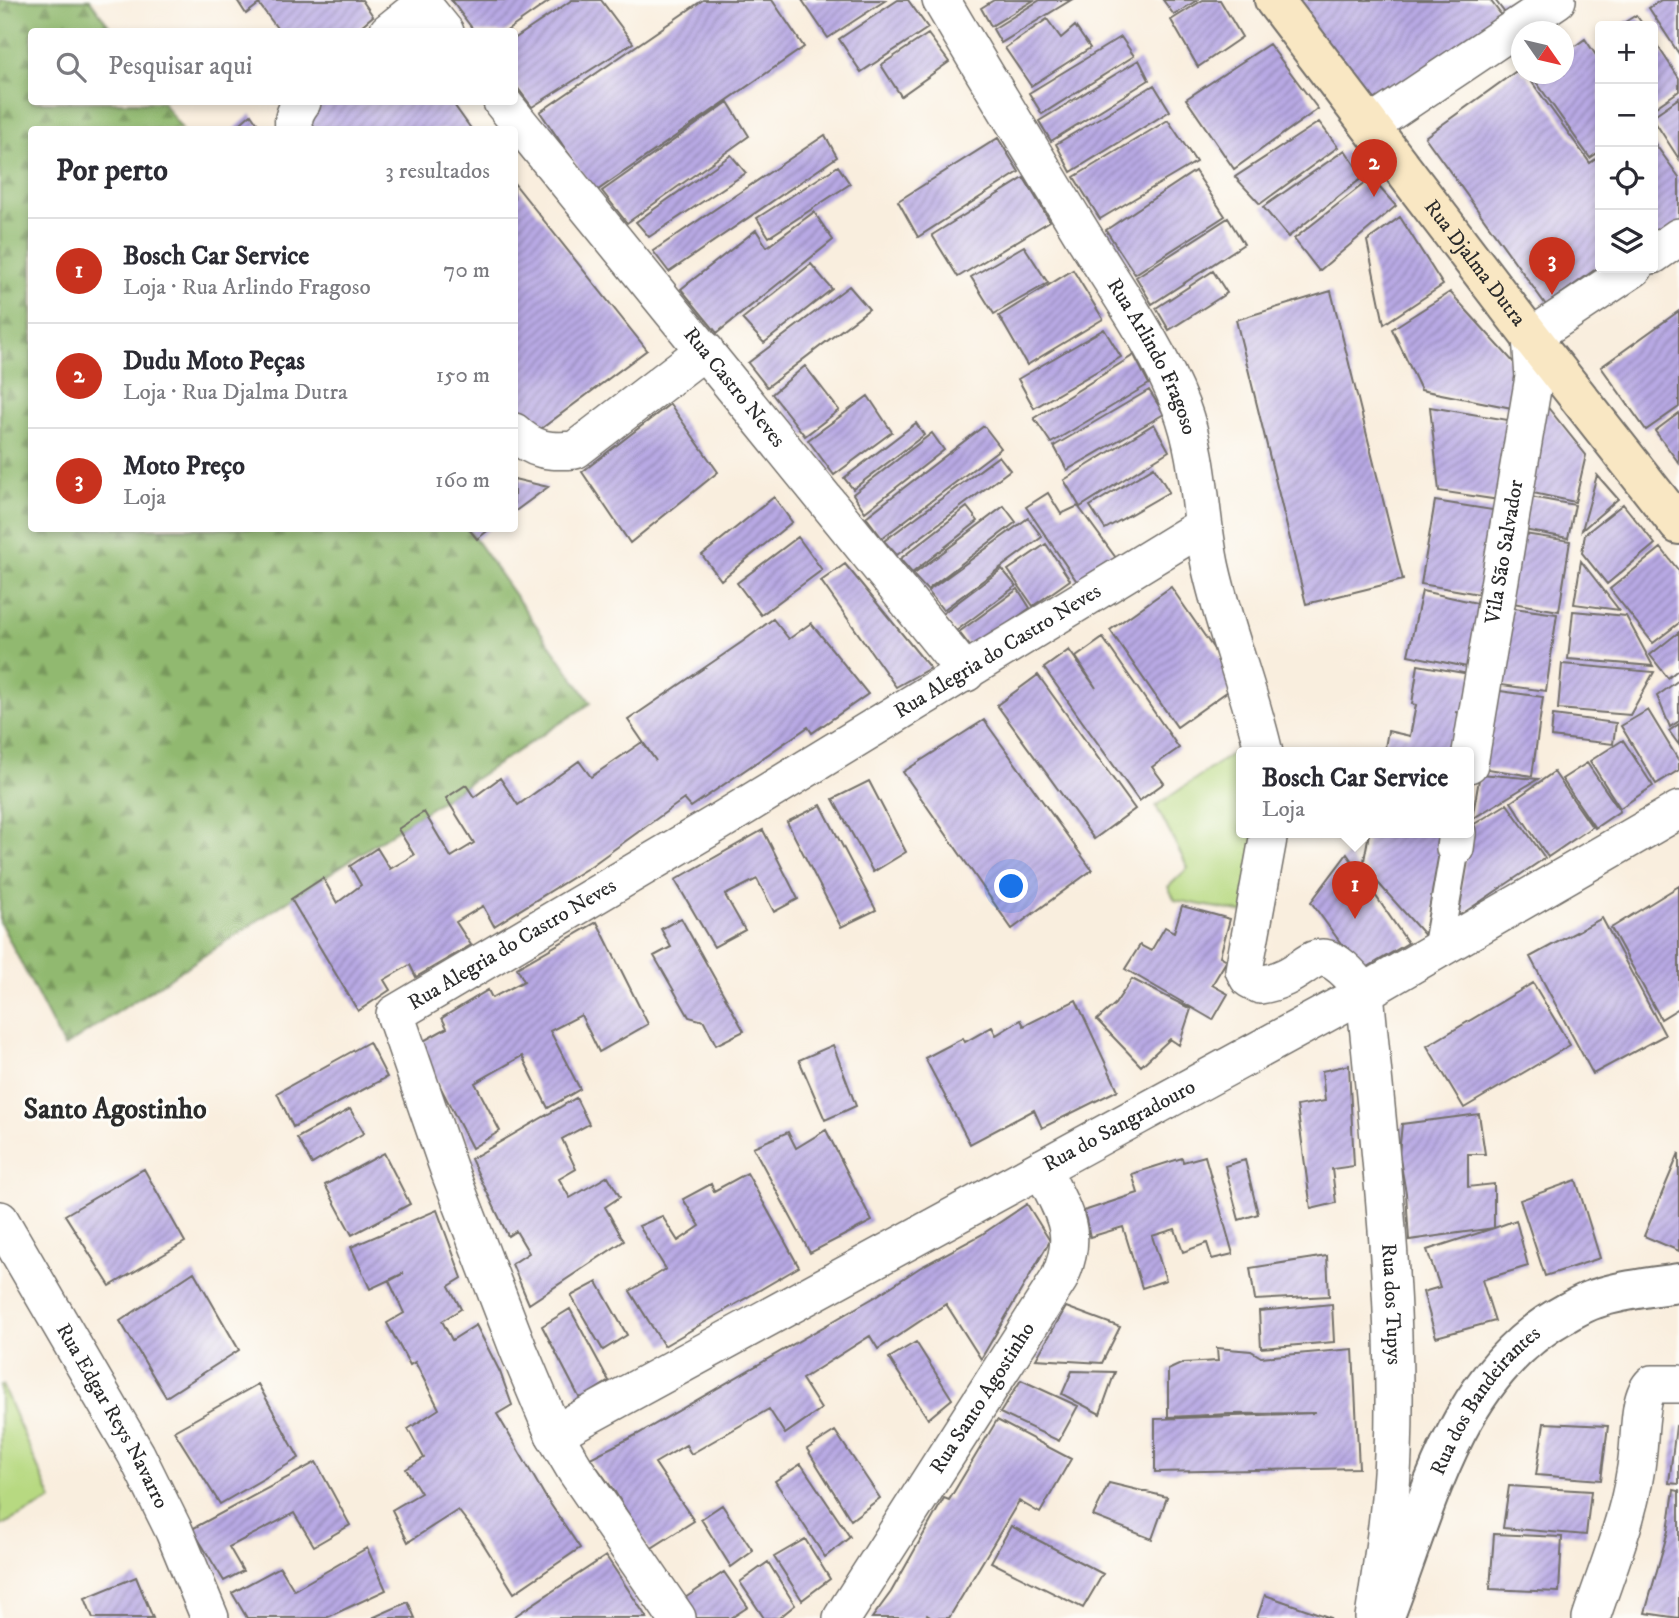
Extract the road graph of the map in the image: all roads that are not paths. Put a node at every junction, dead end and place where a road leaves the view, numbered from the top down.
1 (941, 0) edge
2 (1274, 0) edge
3 (1557, 0) edge
4 (429, 12) edge
5 (396, 28) edge
6 (299, 105) edge
7 (504, 105) edge
8 (1371, 125) junction
9 (294, 126) edge
10 (1679, 237) edge
11 (1658, 252) edge
12 (1627, 273) edge
13 (1531, 338) junction
14 (705, 350) junction
15 (518, 436) edge
16 (1679, 525) edge
17 (1203, 526) junction
18 (966, 673) junction
19 (1264, 747) edge
20 (1472, 747) edge
21 (1679, 810) edge
22 (1268, 838) edge
23 (1456, 841) edge
24 (1437, 951) junction
25 (1365, 992) junction
26 (1042, 1168) junction
27 (0, 1220) edge
28 (1679, 1283) edge
29 (1679, 1384) edge
30 (554, 1434) junction
31 (210, 1618) edge
32 (677, 1618) edge
33 (842, 1618) edge
34 (1374, 1618) edge
35 (1384, 1618) edge
36 (1591, 1618) edge

1 - 17 street, Rua Arlindo Fragoso
2 - 8 main road, Rua Djalma Dutra
3 - 8 street
4 - 5 street
6 - 9 street
7 - 14 street, Rua Castro Neves
8 - 13 main road, Rua Djalma Dutra
10 - 11 street
12 - 13 street
13 - 16 main road, Rua Djalma Dutra
13 - 20 street, Vila São Salvador
14 - 15 street
14 - 18 street, Rua Castro Neves
17 - 18 street, Rua Alegria do Castro Neves
17 - 19 street, Rua Arlindo Fragoso
18 - 30 street, Rua Alegria do Castro Neves
21 - 24 street, Rua do Sangradouro
22 - 25 street
23 - 24 street
24 - 25 street, Rua do Sangradouro
25 - 26 street, Rua do Sangradouro
25 - 34 street, Rua dos Tupys
26 - 30 street, Rua do Sangradouro
26 - 33 street, Rua Santo Agostinho
27 - 31 street, Rua Edgar Reys Navarro
28 - 35 street, Rua dos Bandeirantes
29 - 36 street
30 - 32 street, Rua Alegria do Castro Neves

